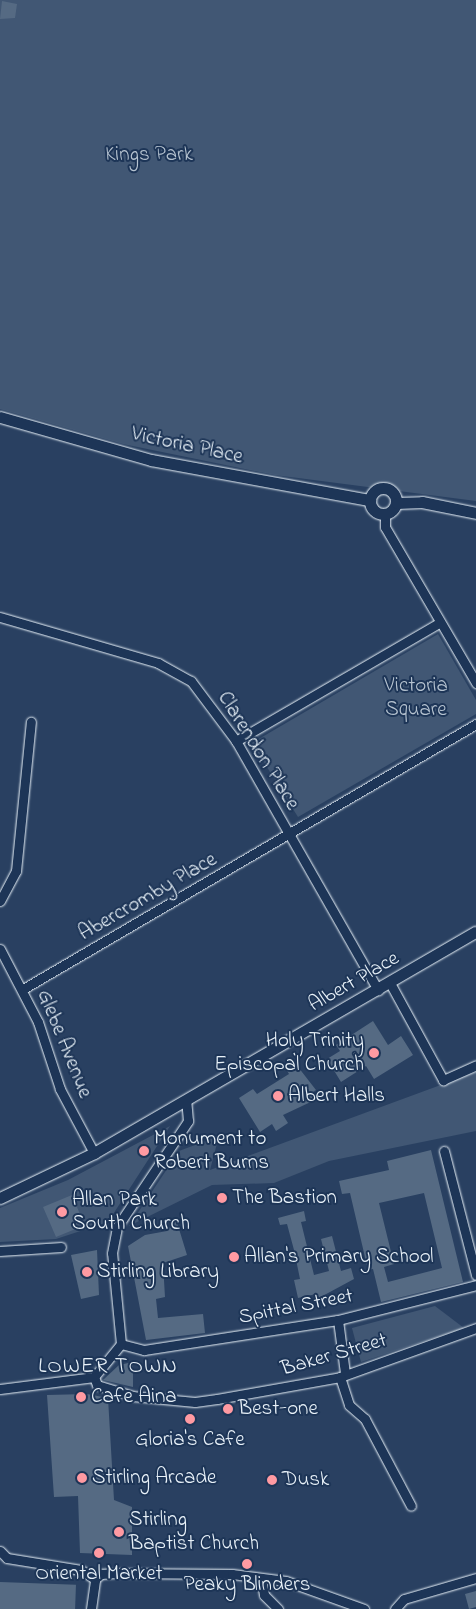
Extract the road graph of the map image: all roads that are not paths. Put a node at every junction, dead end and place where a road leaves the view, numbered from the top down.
1 (0, 417) edge
2 (370, 500) junction
3 (397, 504) junction
4 (476, 513) edge
5 (385, 515) junction
6 (0, 617) edge
7 (439, 623) junction
8 (476, 683) edge
9 (31, 722) dead end
10 (476, 724) edge
11 (236, 741) junction
12 (290, 835) junction
13 (0, 901) edge
14 (476, 932) edge
15 (0, 949) edge
16 (390, 984) junction
17 (23, 989) junction
18 (378, 990) junction
19 (476, 1065) edge
20 (186, 1100) junction
21 (444, 1151) dead end
22 (94, 1153) junction
23 (0, 1198) edge
24 (61, 1248) dead end
25 (0, 1251) edge
26 (476, 1276) edge
27 (476, 1285) edge
28 (338, 1320) junction
29 (476, 1328) edge
30 (121, 1344) junction
31 (343, 1375) junction
32 (94, 1377) junction
33 (0, 1389) edge
34 (412, 1506) dead end
35 (0, 1551) edge
36 (476, 1578) edge
37 (96, 1579) junction
38 (261, 1579) junction
39 (91, 1609) edge
40 (278, 1609) edge
41 (364, 1609) edge
42 (395, 1609) edge

1 - 2 main road, Victoria Place
2 - 3 main road
2 - 5 main road
3 - 4 main road
3 - 5 main road
5 - 7 street
6 - 11 street, Clarendon Place
7 - 8 street
7 - 11 street
9 - 13 street
10 - 12 street
11 - 12 street, Clarendon Place
12 - 17 street, Abercromby Place
12 - 18 street, Clarendon Place
14 - 16 main road, Albert Place
15 - 17 street, Glebe Avenue
16 - 18 main road, Albert Place
16 - 19 street
17 - 22 street, Glebe Avenue
18 - 20 main road, Albert Place
20 - 22 main road, Albert Place
20 - 30 street
21 - 26 street
22 - 23 main road, Albert Place
24 - 25 street
27 - 28 street, Spittal Street
28 - 30 street, Spittal Street
28 - 31 street
29 - 31 street, Baker Street
30 - 32 street
31 - 32 street, Baker Street
31 - 34 street
32 - 33 street
35 - 37 street
36 - 42 street
37 - 38 street
37 - 39 street
38 - 40 street
38 - 41 street

